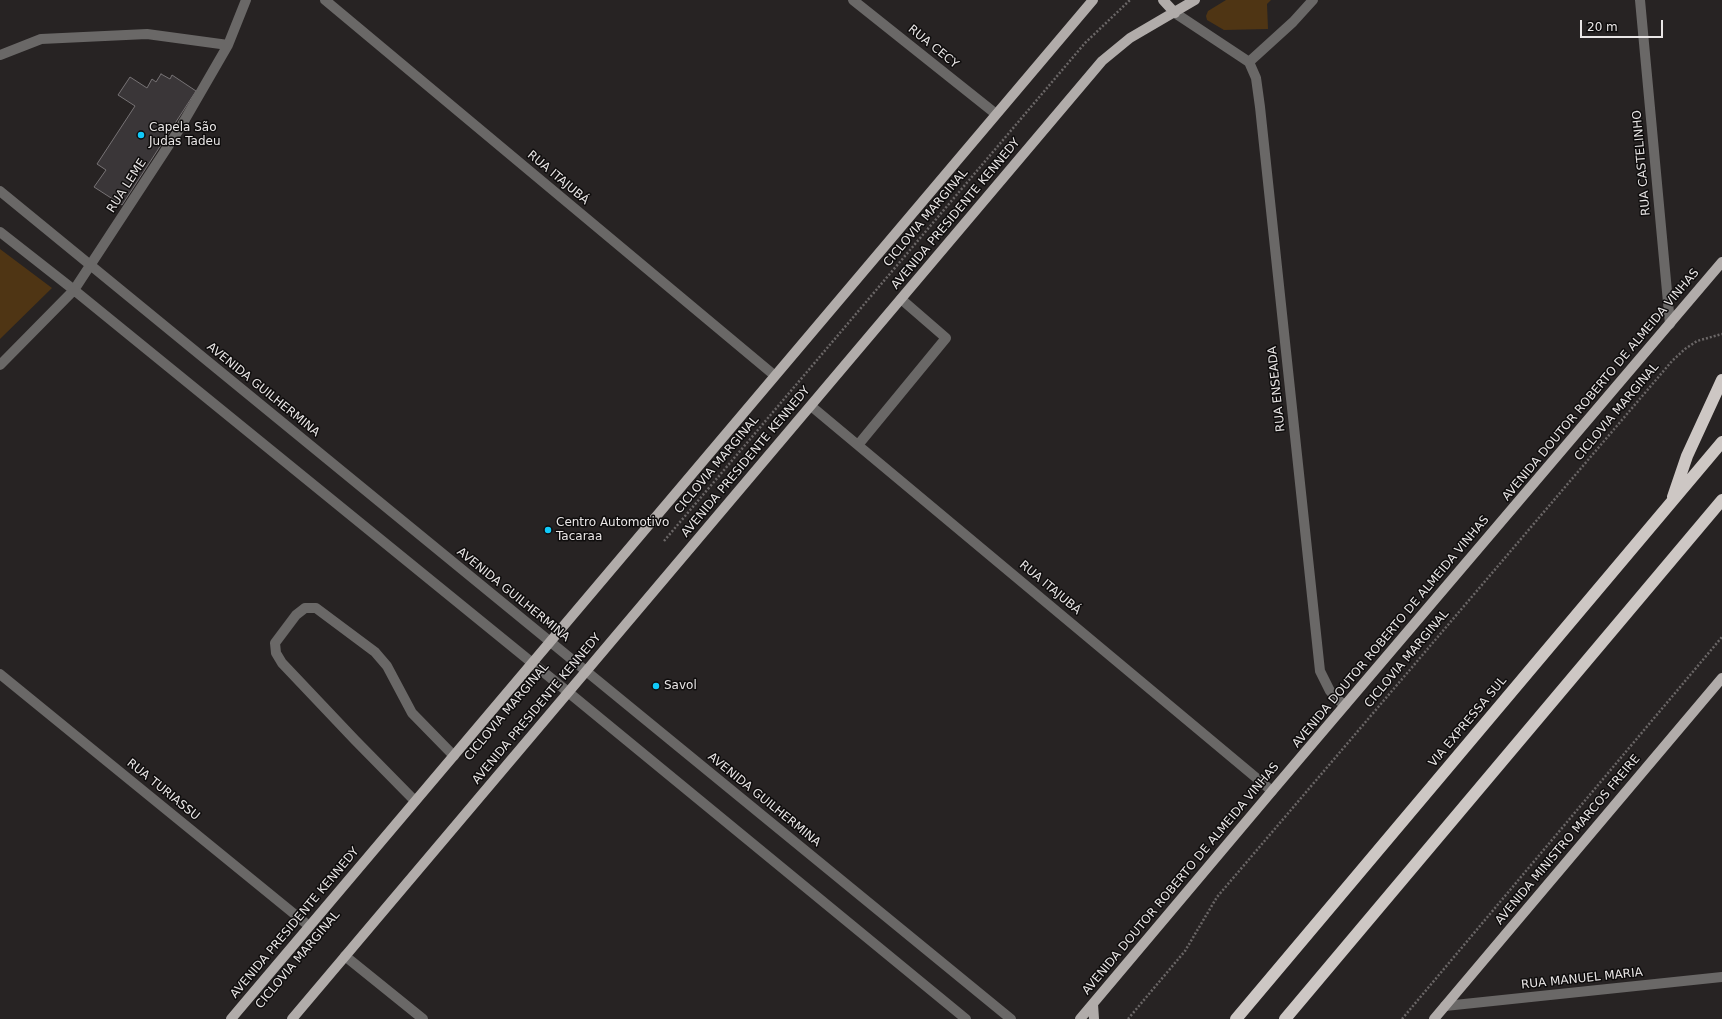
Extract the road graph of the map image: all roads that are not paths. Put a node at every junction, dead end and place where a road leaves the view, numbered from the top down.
1 (246, 0) edge
2 (325, 0) edge
3 (853, 0) edge
4 (1093, 0) edge
5 (1163, 0) edge
6 (1195, 0) edge
7 (1314, 0) edge
8 (1640, 0) edge
9 (1175, 13) junction
10 (228, 45) junction
11 (0, 55) edge
12 (1249, 62) junction
13 (996, 114) junction
14 (0, 191) edge
15 (0, 232) edge
16 (1722, 262) edge
17 (90, 265) junction
18 (74, 290) junction
19 (901, 299) junction
20 (1670, 324) junction
21 (0, 365) edge
22 (774, 375) junction
23 (1722, 380) edge
24 (811, 406) junction
25 (1722, 442) edge
26 (858, 445) junction
27 (1722, 500) edge
28 (1671, 502) junction
29 (1722, 507) edge
30 (1704, 521) junction
31 (550, 642) junction
32 (532, 663) junction
33 (586, 671) junction
34 (0, 674) edge
35 (1722, 678) edge
36 (568, 692) junction
37 (1345, 705) junction
38 (454, 756) junction
39 (1272, 791) junction
40 (415, 801) junction
41 (309, 926) junction
42 (345, 956) junction
43 (1722, 977) edge
44 (1093, 1004) junction
45 (1445, 1006) junction
46 (231, 1019) edge
47 (292, 1019) edge
48 (423, 1019) edge
49 (966, 1019) edge
50 (1011, 1019) edge
51 (1080, 1019) edge
52 (1094, 1019) edge
53 (1236, 1019) edge
54 (1285, 1019) edge
55 (1434, 1019) edge

1 - 10 street, RUA LEME
2 - 22 street, RUA ITAJUBÁ
3 - 13 street, RUA CECY
4 - 13 main road, AVENIDA PRESIDENTE KENNEDY
5 - 9 main road
6 - 9 main road, AVENIDA PRESIDENTE KENNEDY
7 - 12 street
8 - 20 street, RUA CASTELINHO
9 - 12 street
9 - 19 main road, AVENIDA PRESIDENTE KENNEDY
10 - 11 street
10 - 17 street, RUA LEME
12 - 37 street, RUA ENSEADA
13 - 22 main road, AVENIDA PRESIDENTE KENNEDY
14 - 17 street, AVENIDA GUILHERMINA
15 - 18 street
16 - 20 main road, AVENIDA DOUTOR ROBERTO DE ALMEIDA VINHAS
17 - 18 street, RUA LEME
17 - 31 street, AVENIDA GUILHERMINA
18 - 21 street, RUA LEME
18 - 32 street
19 - 24 main road, AVENIDA PRESIDENTE KENNEDY
19 - 26 street
20 - 37 main road, AVENIDA DOUTOR ROBERTO DE ALMEIDA VINHAS
22 - 31 main road, AVENIDA PRESIDENTE KENNEDY
23 - 28 highway
24 - 26 street, RUA ITAJUBÁ
24 - 33 main road, AVENIDA PRESIDENTE KENNEDY
25 - 28 highway, VIA EXPRESSA SUL
26 - 39 street, RUA ITAJUBÁ
27 - 30 highway
28 - 53 highway, VIA EXPRESSA SUL
29 - 30 highway
30 - 54 highway
31 - 32 main road, AVENIDA PRESIDENTE KENNEDY
31 - 33 street, AVENIDA GUILHERMINA
32 - 36 street
32 - 38 main road, AVENIDA PRESIDENTE KENNEDY
33 - 36 main road, AVENIDA PRESIDENTE KENNEDY
33 - 50 street, AVENIDA GUILHERMINA
34 - 41 street, RUA TURIASSU
35 - 45 main road, AVENIDA MINISTRO MARCOS FREIRE
36 - 42 main road, AVENIDA PRESIDENTE KENNEDY
36 - 49 street
37 - 39 main road, AVENIDA DOUTOR ROBERTO DE ALMEIDA VINHAS
38 - 40 main road, AVENIDA PRESIDENTE KENNEDY
38 - 40 street
39 - 44 main road, AVENIDA DOUTOR ROBERTO DE ALMEIDA VINHAS
40 - 41 main road, AVENIDA PRESIDENTE KENNEDY
41 - 46 main road, AVENIDA PRESIDENTE KENNEDY
42 - 47 main road, AVENIDA PRESIDENTE KENNEDY
42 - 48 street
43 - 45 street, RUA MANUEL MARIA
44 - 51 main road, AVENIDA DOUTOR ROBERTO DE ALMEIDA VINHAS
44 - 52 main road
45 - 55 main road, AVENIDA MINISTRO MARCOS FREIRE

